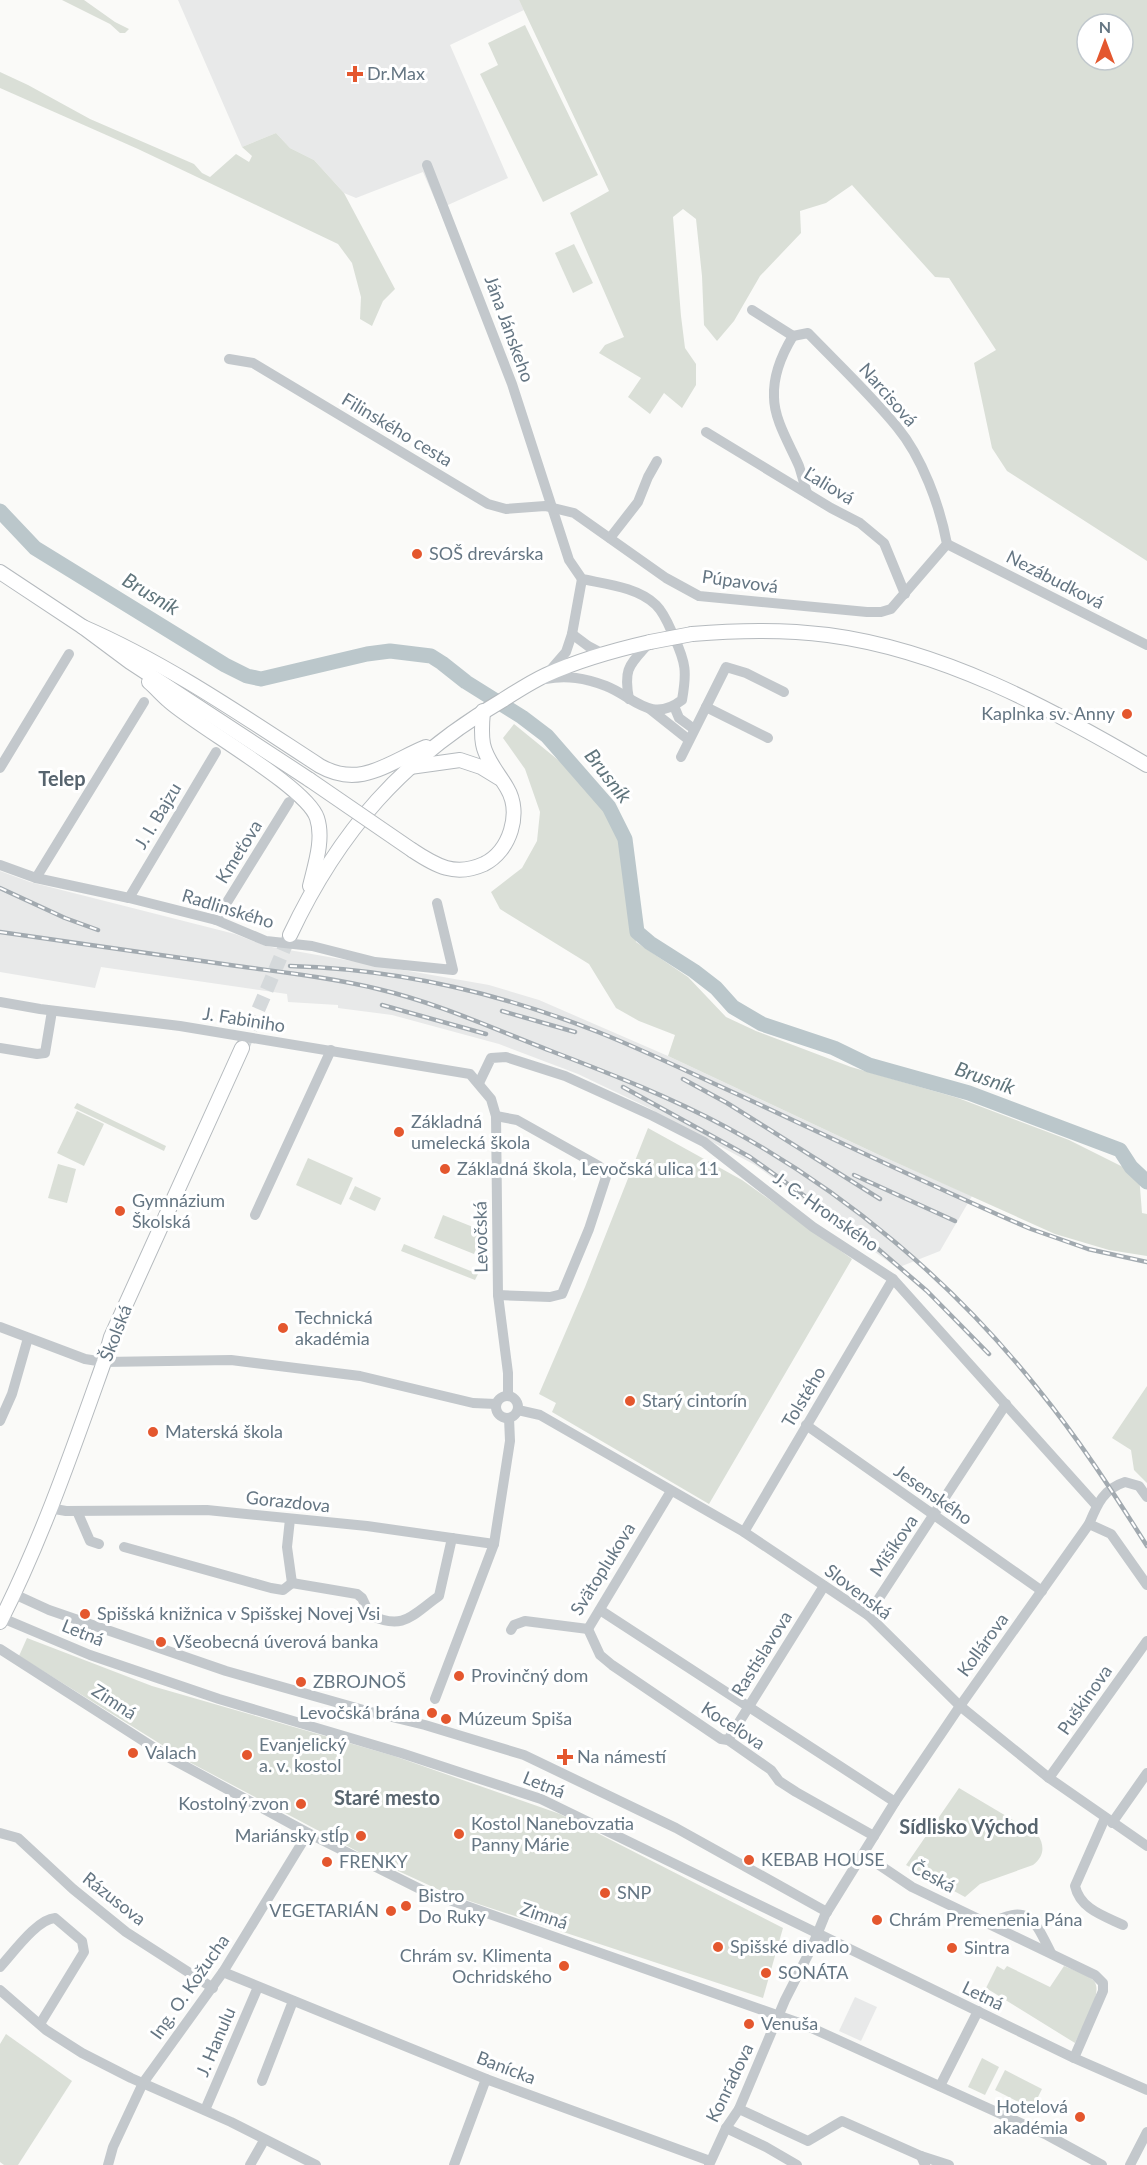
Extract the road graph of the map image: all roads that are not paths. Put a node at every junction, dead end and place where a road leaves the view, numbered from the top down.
1 (427, 165) dead end
2 (752, 310) dead end
3 (793, 336) junction
4 (230, 359) dead end
5 (706, 432) dead end
6 (657, 462) dead end
7 (807, 493) junction
8 (552, 508) junction
9 (610, 538) junction
10 (947, 544) junction
11 (0, 572) edge
12 (582, 579) junction
13 (905, 594) junction
14 (83, 627) junction
15 (572, 634) junction
16 (650, 642) junction
17 (1147, 645) edge
18 (69, 654) dead end
19 (603, 654) junction
20 (130, 662) junction
21 (541, 677) junction
22 (784, 692) dead end
23 (629, 699) junction
24 (144, 702) dead end
25 (674, 706) junction
26 (706, 706) junction
27 (650, 709) junction
28 (484, 710) junction
29 (694, 729) junction
30 (768, 738) dead end
31 (689, 740) junction
32 (437, 744) junction
33 (216, 752) dead end
34 (681, 757) dead end
35 (1147, 765) edge
36 (410, 767) junction
37 (0, 768) edge
38 (501, 779) junction
39 (289, 802) dead end
40 (0, 865) edge
41 (36, 878) junction
42 (129, 898) junction
43 (305, 902) junction
44 (437, 903) dead end
45 (216, 920) junction
46 (290, 935) tunnel mouth
47 (0, 1002) edge
48 (52, 1011) junction
49 (0, 1048) edge
50 (242, 1048) tunnel mouth
51 (331, 1050) junction
52 (479, 1083) junction
53 (496, 1116) junction
54 (255, 1215) dead end
55 (893, 1279) junction
56 (498, 1295) junction
57 (0, 1327) edge
58 (28, 1338) junction
59 (104, 1362) junction
60 (508, 1395) junction
61 (496, 1404) junction
62 (1006, 1404) junction
63 (514, 1414) junction
64 (0, 1421) edge
65 (806, 1425) junction
66 (671, 1491) junction
67 (1147, 1497) edge
68 (1096, 1505) junction
69 (49, 1508) junction
70 (77, 1511) junction
71 (934, 1515) junction
72 (290, 1519) junction
73 (1089, 1524) junction
74 (744, 1532) junction
75 (452, 1538) junction
76 (99, 1544) dead end
77 (494, 1544) junction
78 (124, 1547) dead end
79 (292, 1583) junction
80 (1147, 1585) edge
81 (824, 1586) junction
82 (1042, 1591) junction
83 (14, 1594) junction
84 (600, 1610) junction
85 (868, 1615) junction
86 (1, 1619) edge
87 (588, 1629) junction
88 (511, 1630) dead end
89 (1147, 1641) edge
90 (0, 1649) edge
91 (435, 1699) dead end
92 (748, 1706) junction
93 (960, 1706) junction
94 (728, 1740) junction
95 (1147, 1773) edge
96 (1050, 1778) junction
97 (895, 1803) junction
98 (1108, 1820) junction
99 (0, 1833) edge
100 (308, 1833) junction
101 (874, 1836) junction
102 (1147, 1846) edge
103 (863, 1854) junction
104 (827, 1912) junction
105 (989, 1924) junction
106 (1123, 1925) dead end
107 (818, 1934) junction
108 (1051, 1953) junction
109 (0, 1966) edge
110 (223, 1972) junction
111 (258, 1987) junction
112 (213, 1988) junction
113 (0, 1990) edge
114 (293, 2001) junction
115 (978, 2011) junction
116 (779, 2015) junction
117 (40, 2024) junction
118 (1074, 2058) junction
119 (486, 2079) junction
120 (262, 2081) dead end
121 (143, 2083) junction
122 (940, 2086) junction
123 (1147, 2090) edge
124 (739, 2109) junction
125 (205, 2110) junction
126 (726, 2128) junction
127 (1147, 2132) edge
128 (262, 2144) dead end
129 (923, 2160) edge
130 (710, 2163) edge
131 (108, 2165) edge
132 (250, 2165) edge
133 (316, 2165) edge
134 (454, 2165) edge
135 (797, 2165) edge
136 (949, 2165) edge
137 (1102, 2165) edge
138 (1130, 2165) edge

1 - 8 street, Jána Jánskeho
2 - 3 street
3 - 7 street
3 - 10 street, Narcisová
4 - 8 street, Filinského cesta
5 - 7 street, Ľaliová
6 - 9 street
7 - 13 street, Ľaliová
8 - 9 street, Púpavová
8 - 12 street, Jána Jánskeho
9 - 13 street, Púpavová
10 - 13 street
10 - 17 street, Nezábudková
11 - 14 main road
12 - 15 street
12 - 25 street
14 - 20 main road
14 - 32 main road
15 - 19 street
15 - 21 street
16 - 19 main road
16 - 23 street
16 - 35 main road, bridge
18 - 37 street
19 - 21 main road
20 - 38 main road, bridge
20 - 43 main road
21 - 23 street
21 - 28 main road
22 - 26 street
23 - 27 street
24 - 41 street
25 - 27 street
25 - 29 street
26 - 29 street
26 - 30 street
27 - 31 street
28 - 32 main road
28 - 38 main road
29 - 31 street
31 - 34 street
32 - 36 main road
33 - 42 street, J. I. Bajzu
36 - 38 main road
36 - 43 main road
39 - 45 street, Kmeťova
40 - 41 street, Radlinského
41 - 42 street, Radlinského
42 - 45 street, Radlinského
43 - 46 main road
44 - 45 street, Radlinského
47 - 48 street, J. Fabiniho
48 - 49 street
48 - 51 street, J. Fabiniho
50 - 59 main road, Školská
51 - 52 street, J. Fabiniho
51 - 54 street
52 - 53 street, Levočská
52 - 55 street, J. C. Hronského
53 - 56 street, Levočská
53 - 56 street
55 - 62 street, J. C. Hronského
55 - 65 street, Tolstého
56 - 60 street, Levočská
57 - 58 street
58 - 59 street
58 - 64 street
59 - 61 street
59 - 69 main road, Školská
60 - 61 street
60 - 63 street
61 - 63 street
62 - 68 street, J. C. Hronského
62 - 71 street, Mišíkova
63 - 66 street, Slovenská
63 - 77 street
65 - 71 street, Jesenského
65 - 74 street, Tolstého
66 - 74 street, Slovenská
66 - 84 street, Svätoplukova
67 - 68 street, Kollárova
68 - 73 street, Kollárova
69 - 70 street, Gorazdova
69 - 83 main road, Školská
70 - 72 street, Gorazdova
70 - 76 street
71 - 82 street, Jesenského
71 - 85 street, Mišíkova
72 - 75 street, Gorazdova
72 - 79 street
73 - 80 street
73 - 82 street, Kollárova
74 - 81 street, Slovenská
75 - 77 street, Gorazdova
75 - 79 street
77 - 91 street
78 - 79 street
81 - 85 street, Slovenská
81 - 92 street, Rastislavova
82 - 93 street, Kollárova
83 - 86 main road, Školská
83 - 104 street, Letná
84 - 87 street, Svätoplukova
84 - 92 street, Koceľova
85 - 93 street, Slovenská
86 - 107 street, Letná
87 - 88 street, Svätoplukova
87 - 94 street, Koceľova
89 - 96 street, Puškinova
90 - 100 street, Zimná
92 - 94 street, Rastislavova
92 - 97 street, Koceľova
93 - 96 street, Slovenská
93 - 97 street, Kollárova
94 - 101 street, Koceľova
95 - 98 street
96 - 98 street, Slovenská
97 - 101 street, Kollárova
98 - 102 street, Slovenská
98 - 106 street
99 - 112 street, Rázusova
100 - 110 street, Ing. O. Kožucha
100 - 116 street, Zimná
101 - 103 street, Kollárova
103 - 104 street, Kollárova
103 - 105 street, Česká
104 - 107 street, Kollárova
105 - 108 street, Česká
105 - 108 street
107 - 115 street, Letná
107 - 116 street, Konrádova
108 - 118 street, Česká
109 - 117 street
110 - 111 street, Banícka
110 - 112 street, Ing. O. Kožucha
111 - 114 street, Banícka
111 - 125 street, J. Hanulu
112 - 121 street, Ing. O. Kožucha
113 - 117 street
114 - 119 street, Banícka
114 - 120 street
115 - 118 street, Letná
115 - 122 street
116 - 122 street, Zimná
116 - 124 street, Konrádova
117 - 121 street
118 - 123 street, Letná
119 - 130 street, Banícka
119 - 134 street
121 - 125 street
121 - 131 street, Ing. O. Kožucha
122 - 137 street, Zimná
124 - 126 street, Konrádova
124 - 129 street
125 - 133 street
126 - 130 street, Konrádova
126 - 135 street
127 - 138 street
128 - 132 street
129 - 136 street

